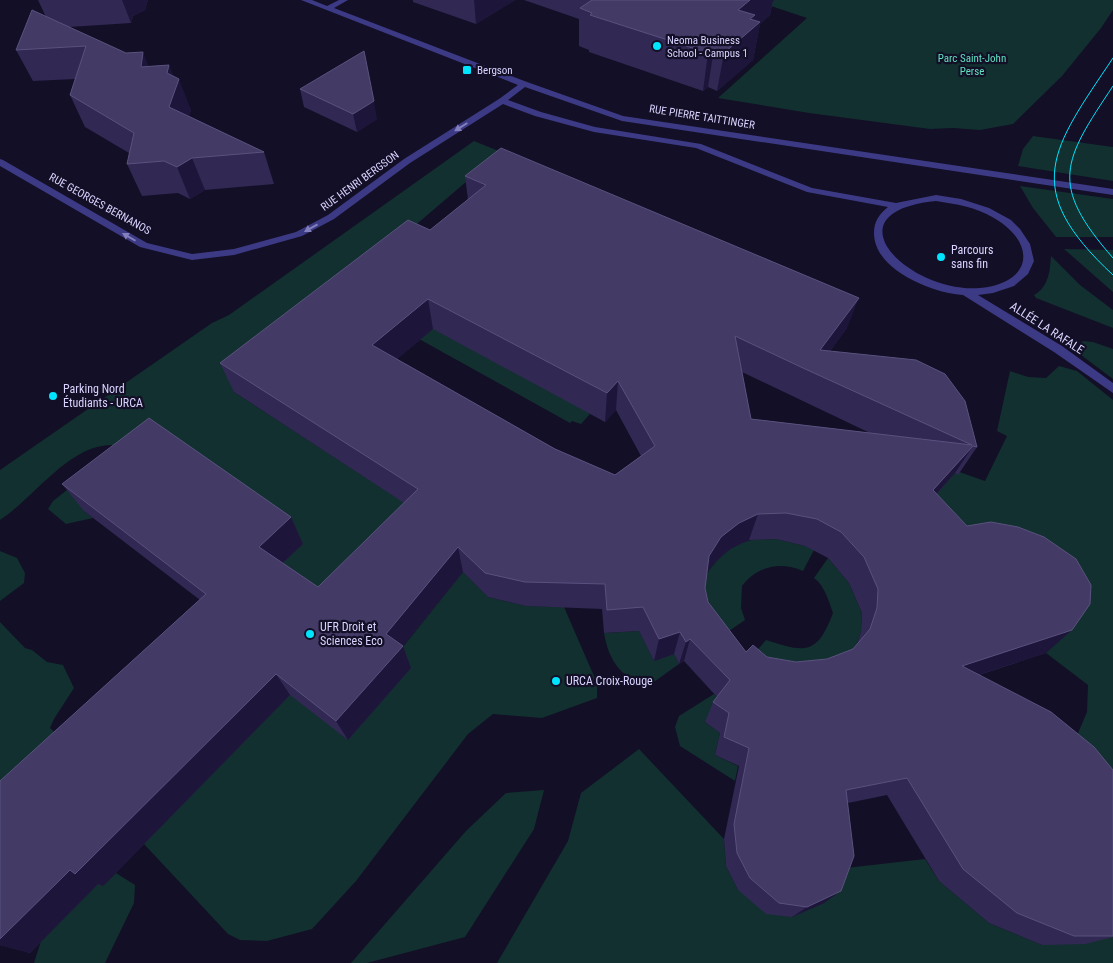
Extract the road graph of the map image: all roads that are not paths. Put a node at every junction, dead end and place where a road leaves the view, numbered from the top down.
1 (305, 0) edge
2 (344, 0) edge
3 (327, 9) junction
4 (524, 84) junction
5 (502, 101) junction
6 (0, 162) edge
7 (1113, 192) edge
8 (896, 206) junction
9 (272, 243) junction
10 (264, 255) dead end
11 (192, 257) joint
12 (965, 292) junction
13 (1113, 389) edge

1 - 3 street, RUE PIERRE TAITTINGER
2 - 3 street
3 - 4 street, RUE PIERRE TAITTINGER
4 - 5 street, RUE HENRI BERGSON
4 - 7 street, RUE PIERRE TAITTINGER
5 - 8 street
5 -> 9 street, RUE HENRI BERGSON
11 -> 6 street, RUE GEORGES BERNANOS
8 - 12 street
8 - 12 street
9 - 10 street
9 - 11 street, RUE HENRI BERGSON
12 - 13 street, ALLÉE LA RAFALE

